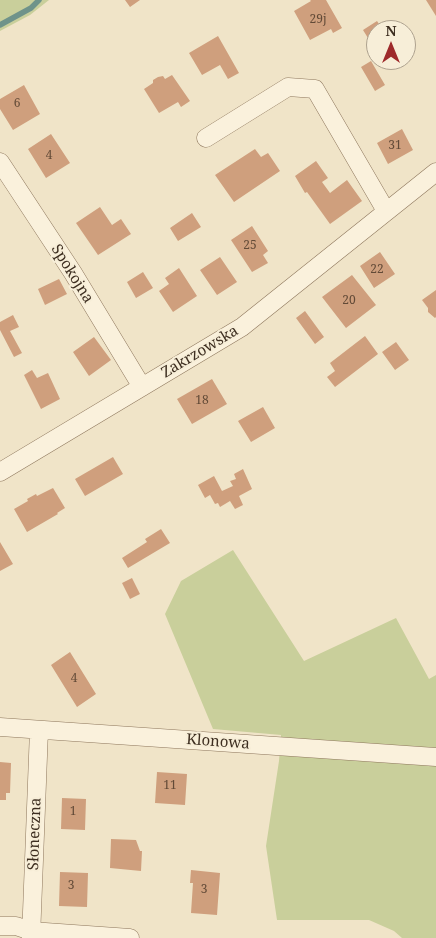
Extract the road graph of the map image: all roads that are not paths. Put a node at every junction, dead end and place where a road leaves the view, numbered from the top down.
1 (206, 138) dead end
2 (0, 162) edge
3 (436, 172) edge
4 (386, 211) junction
5 (142, 387) junction
6 (0, 472) edge
7 (0, 727) edge
8 (40, 730) junction
9 (436, 757) edge
10 (0, 926) edge
11 (31, 935) edge
12 (130, 938) edge

1 - 4 street
2 - 5 street, Spokojna
3 - 4 street, Zakrzowska
4 - 5 street, Zakrzowska
5 - 6 street, Zakrzowska
7 - 8 street, Klonowa
8 - 9 street, Klonowa
8 - 11 street, Słoneczna
10 - 11 street
11 - 12 street

